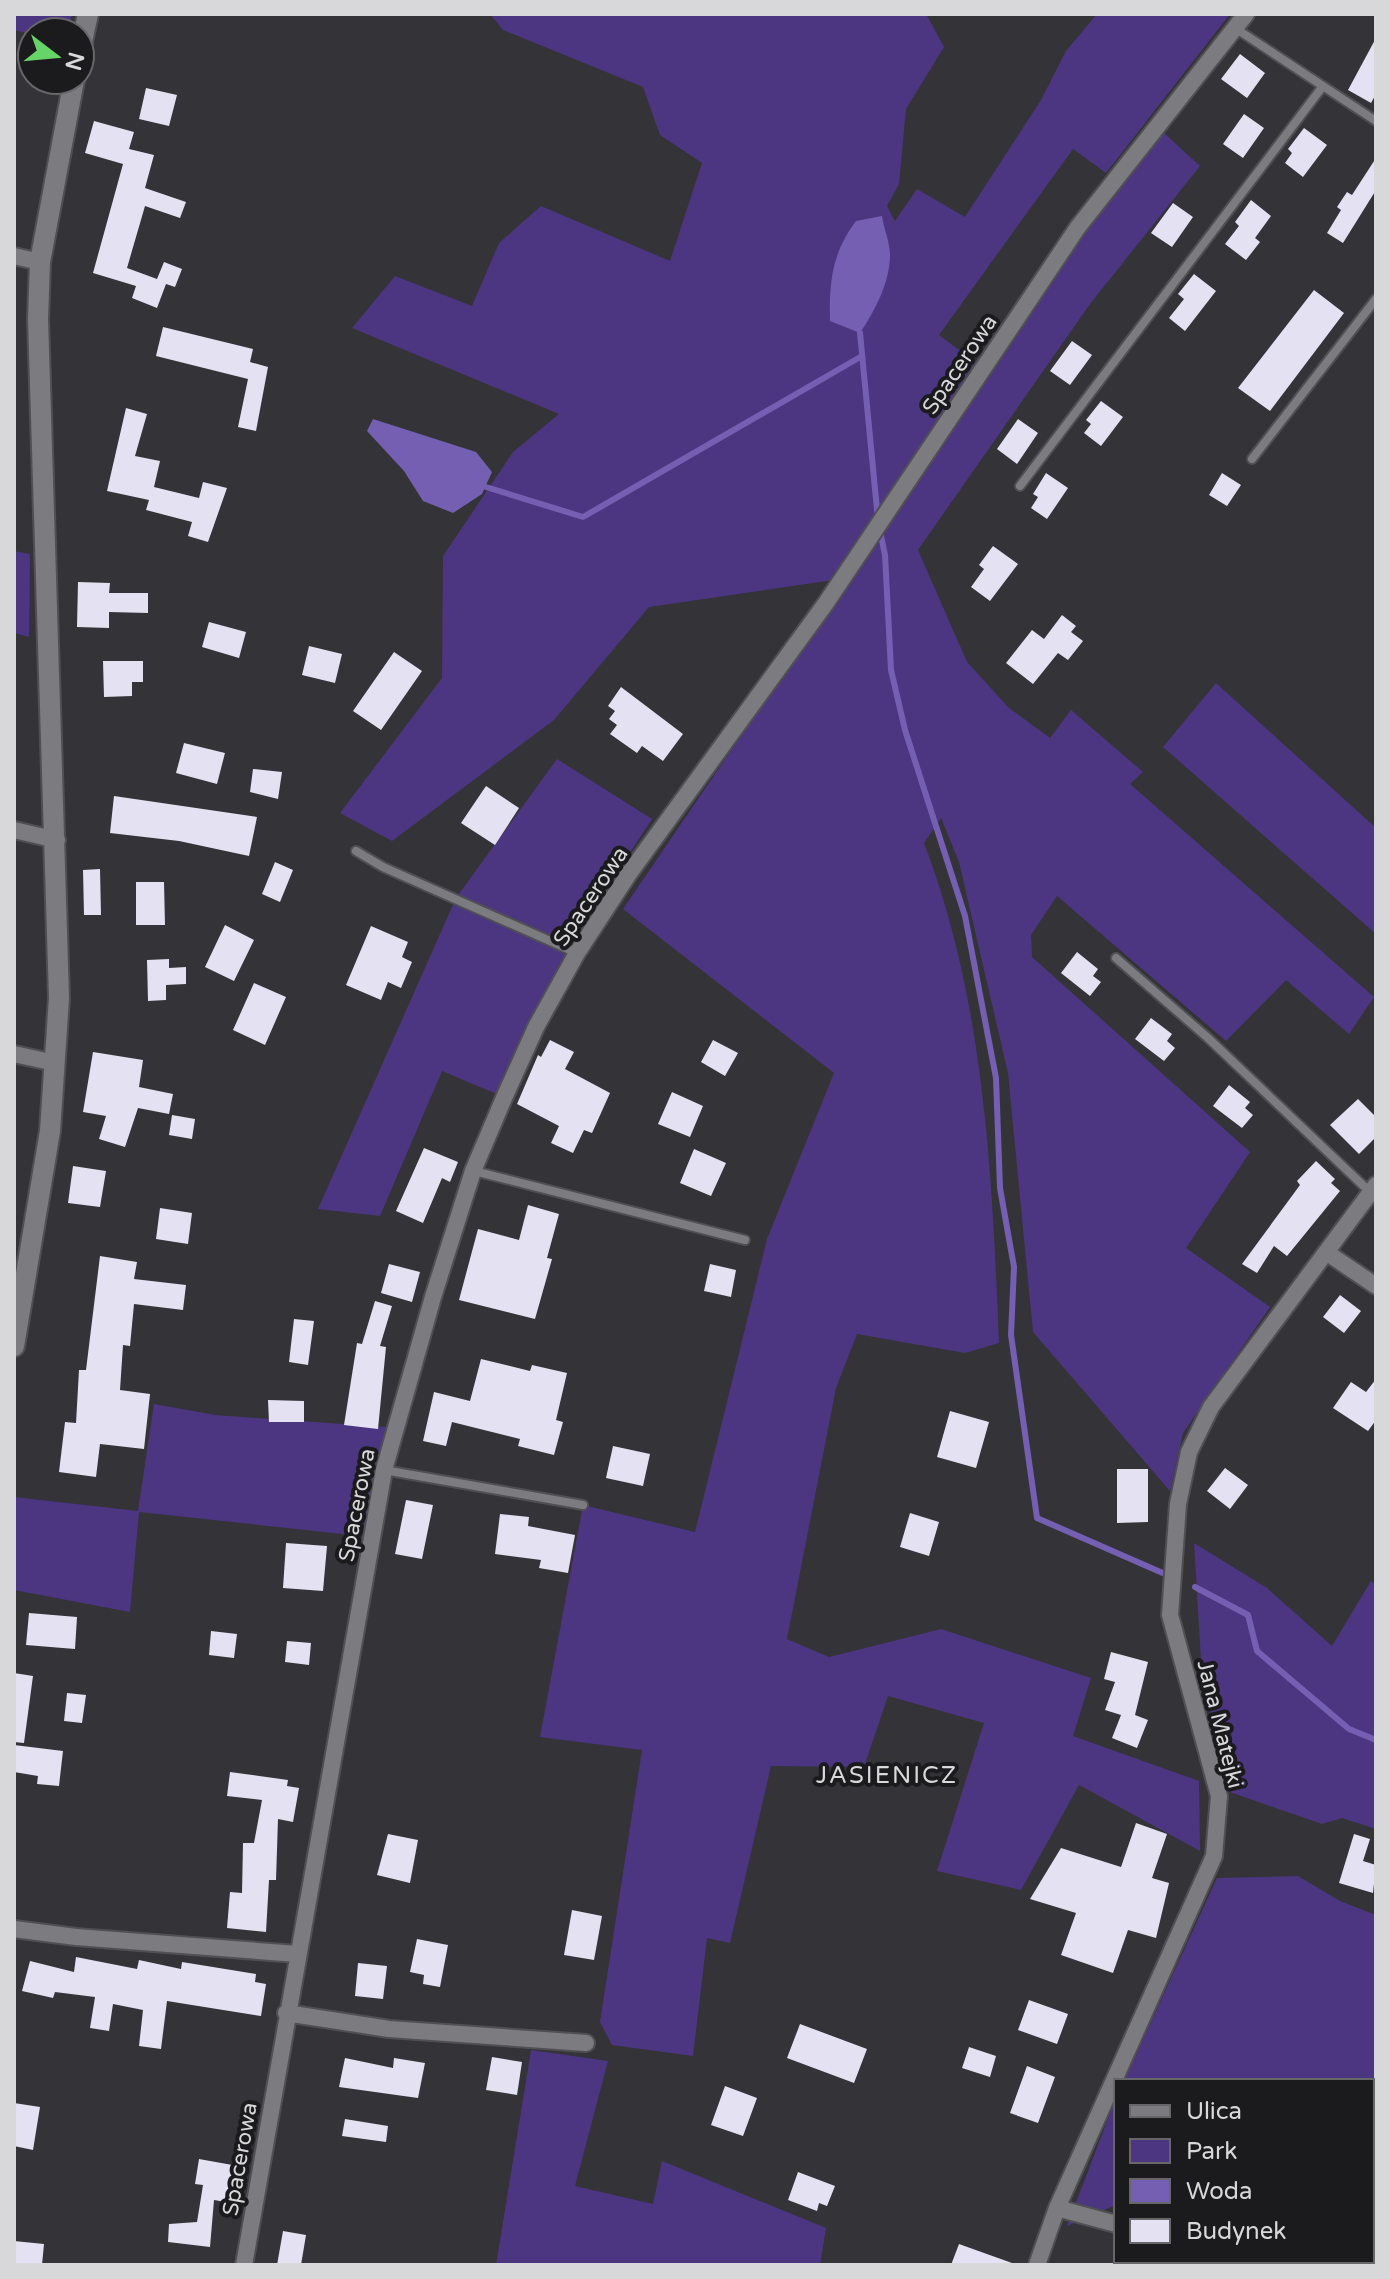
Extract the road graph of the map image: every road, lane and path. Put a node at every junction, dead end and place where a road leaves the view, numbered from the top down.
1 (1246, 14) edge
2 (1234, 28) junction
3 (1323, 86) junction
4 (71, 96) edge
5 (1376, 121) edge
6 (14, 256) edge
7 (40, 262) junction
8 (1376, 299) edge
9 (1252, 459) dead end
10 (1020, 486) dead end
11 (14, 830) edge
12 (57, 840) junction
13 (356, 851) dead end
14 (577, 953) junction
15 (1116, 958) dead end
16 (14, 1054) edge
17 (55, 1063) junction
18 (473, 1171) junction
19 (1373, 1188) edge
20 (745, 1240) dead end
21 (1326, 1252) junction
22 (1376, 1286) edge
23 (14, 1346) edge
24 (384, 1470) junction
25 (583, 1505) dead end
26 (14, 1929) edge
27 (297, 1954) junction
28 (286, 2013) junction
29 (586, 2043) dead end
30 (1115, 2079) edge
31 (1114, 2080) edge
32 (1057, 2208) junction
33 (1114, 2223) edge
34 (244, 2265) edge
35 (1037, 2265) edge

1 - 2 street, Spacerowa
2 - 3 lane
2 - 14 street, Spacerowa
3 - 5 lane
3 - 10 lane
4 - 7 street
6 - 7 street
7 - 12 street
8 - 9 lane
11 - 12 street
12 - 17 street
13 - 14 lane
14 - 18 street, Spacerowa
15 - 19 lane
16 - 17 street
17 - 23 street
18 - 20 lane
18 - 24 street, Spacerowa
19 - 21 street, Jana Matejki
21 - 22 street
21 - 30 street, Jana Matejki
24 - 25 lane
24 - 27 street, Spacerowa
26 - 27 street
27 - 28 street, Spacerowa
28 - 29 street
28 - 34 street, Spacerowa
31 - 32 street, Jana Matejki
32 - 33 street
32 - 35 street, Jana Matejki

